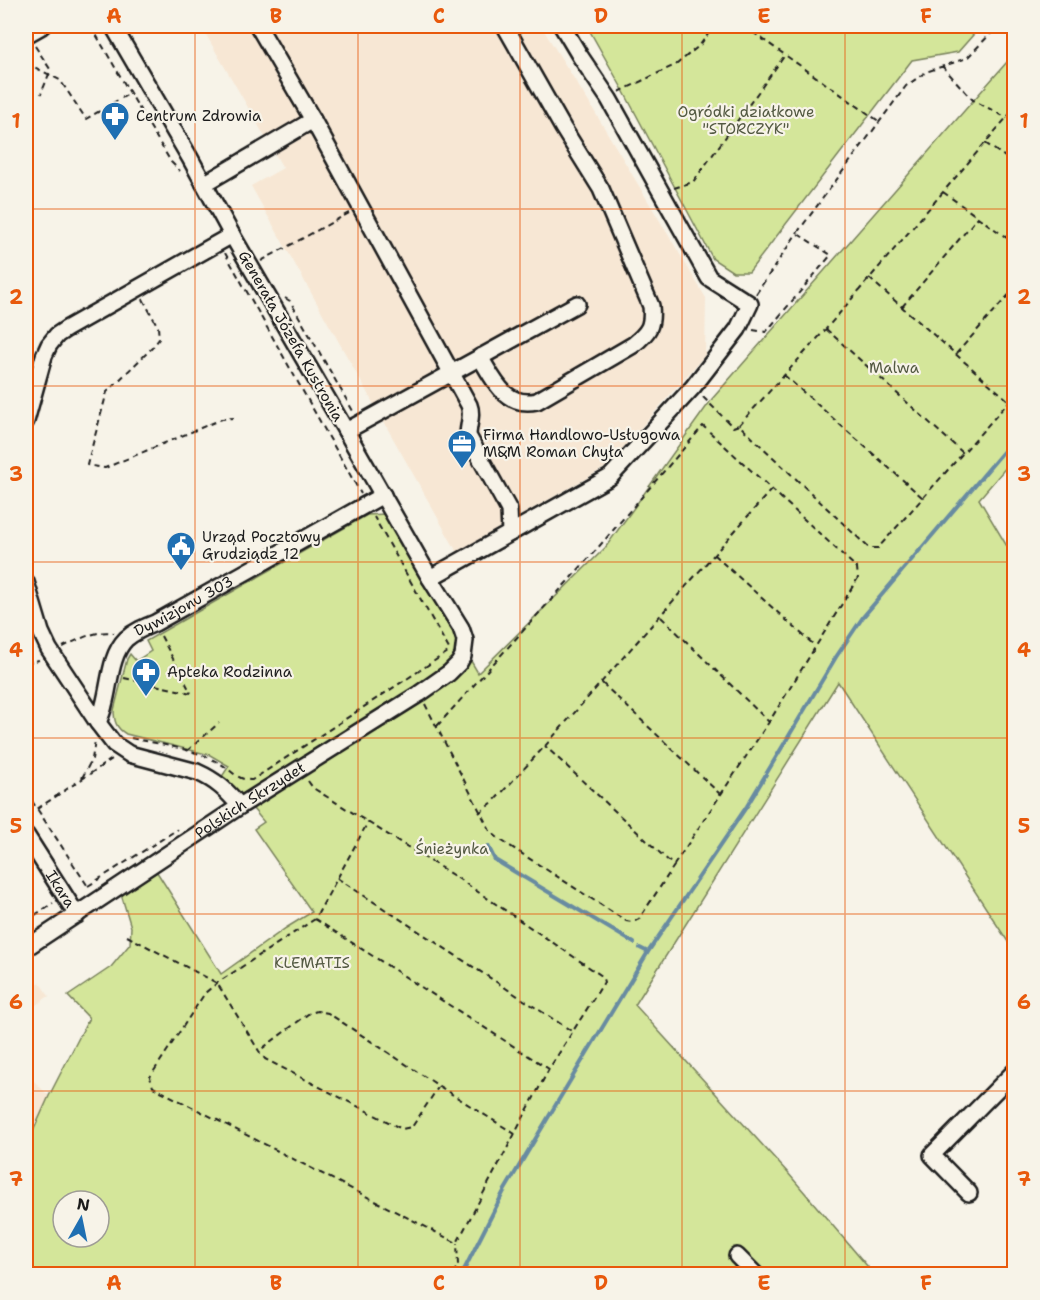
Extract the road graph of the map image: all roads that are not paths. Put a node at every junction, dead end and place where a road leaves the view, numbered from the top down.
1 (113, 26) edge
2 (258, 26) edge
3 (505, 26) edge
4 (562, 26) edge
5 (314, 120) junction
6 (204, 184) junction
7 (225, 239) junction
8 (577, 304) dead end
9 (480, 357) junction
10 (452, 373) junction
11 (26, 421) edge
12 (346, 431) junction
13 (382, 495) junction
14 (510, 533) junction
15 (430, 578) junction
16 (26, 582) edge
17 (465, 647) joint
18 (98, 723) junction
19 (240, 806) junction
20 (26, 835) edge
21 (77, 915) junction
22 (26, 948) edge
23 (1014, 1072) edge
24 (969, 1193) dead end
25 (737, 1256) dead end
26 (755, 1275) edge

1 - 6 street, Generała Józefa Kustronia
2 - 5 street
3 - 9 street
4 - 14 street
5 - 6 street
5 - 10 street
6 - 7 street, Generała Józefa Kustronia
7 - 11 street
7 - 12 street, Generała Józefa Kustronia
8 - 9 street
9 - 10 street
10 - 12 street
10 - 14 street
12 - 13 street, Generała Józefa Kustronia
13 - 15 street, Generała Józefa Kustronia
13 - 18 street, Dywizjonu 303
14 - 15 street
15 - 17 street, Generała Józefa Kustronia
16 - 18 street
17 - 19 street, Polskich Skrzydeł
18 - 19 street
19 - 21 street, Polskich Skrzydeł
20 - 21 street, Ikara
21 - 22 street, Polskich Skrzydeł
23 - 24 street
25 - 26 street

